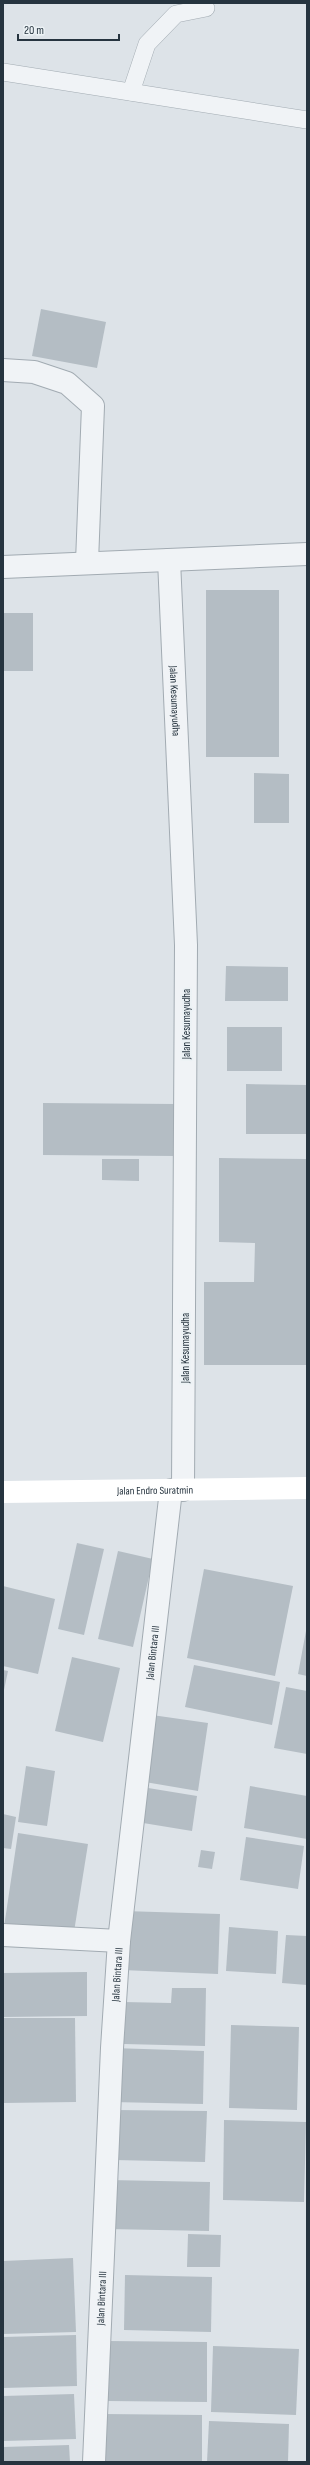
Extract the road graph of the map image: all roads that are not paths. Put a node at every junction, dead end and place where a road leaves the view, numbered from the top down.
1 (206, 8) dead end
2 (3, 72) edge
3 (131, 92) junction
4 (307, 120) edge
5 (3, 370) edge
6 (307, 554) edge
7 (169, 560) junction
8 (87, 562) junction
9 (3, 567) edge
10 (307, 1488) edge
11 (177, 1490) junction
12 (3, 1492) edge
13 (3, 1935) edge
14 (119, 1941) junction
15 (94, 2462) edge

1 - 3 lane
2 - 3 lane
3 - 4 lane
5 - 8 street
6 - 7 street
7 - 8 street
7 - 11 street, Jalan Kesumayudha
8 - 9 street
10 - 11 main road, Jalan Endro Suratmin
11 - 12 main road, Jalan Endro Suratmin
11 - 14 street, Jalan Bintara III
13 - 14 street
14 - 15 street, Jalan Bintara III

